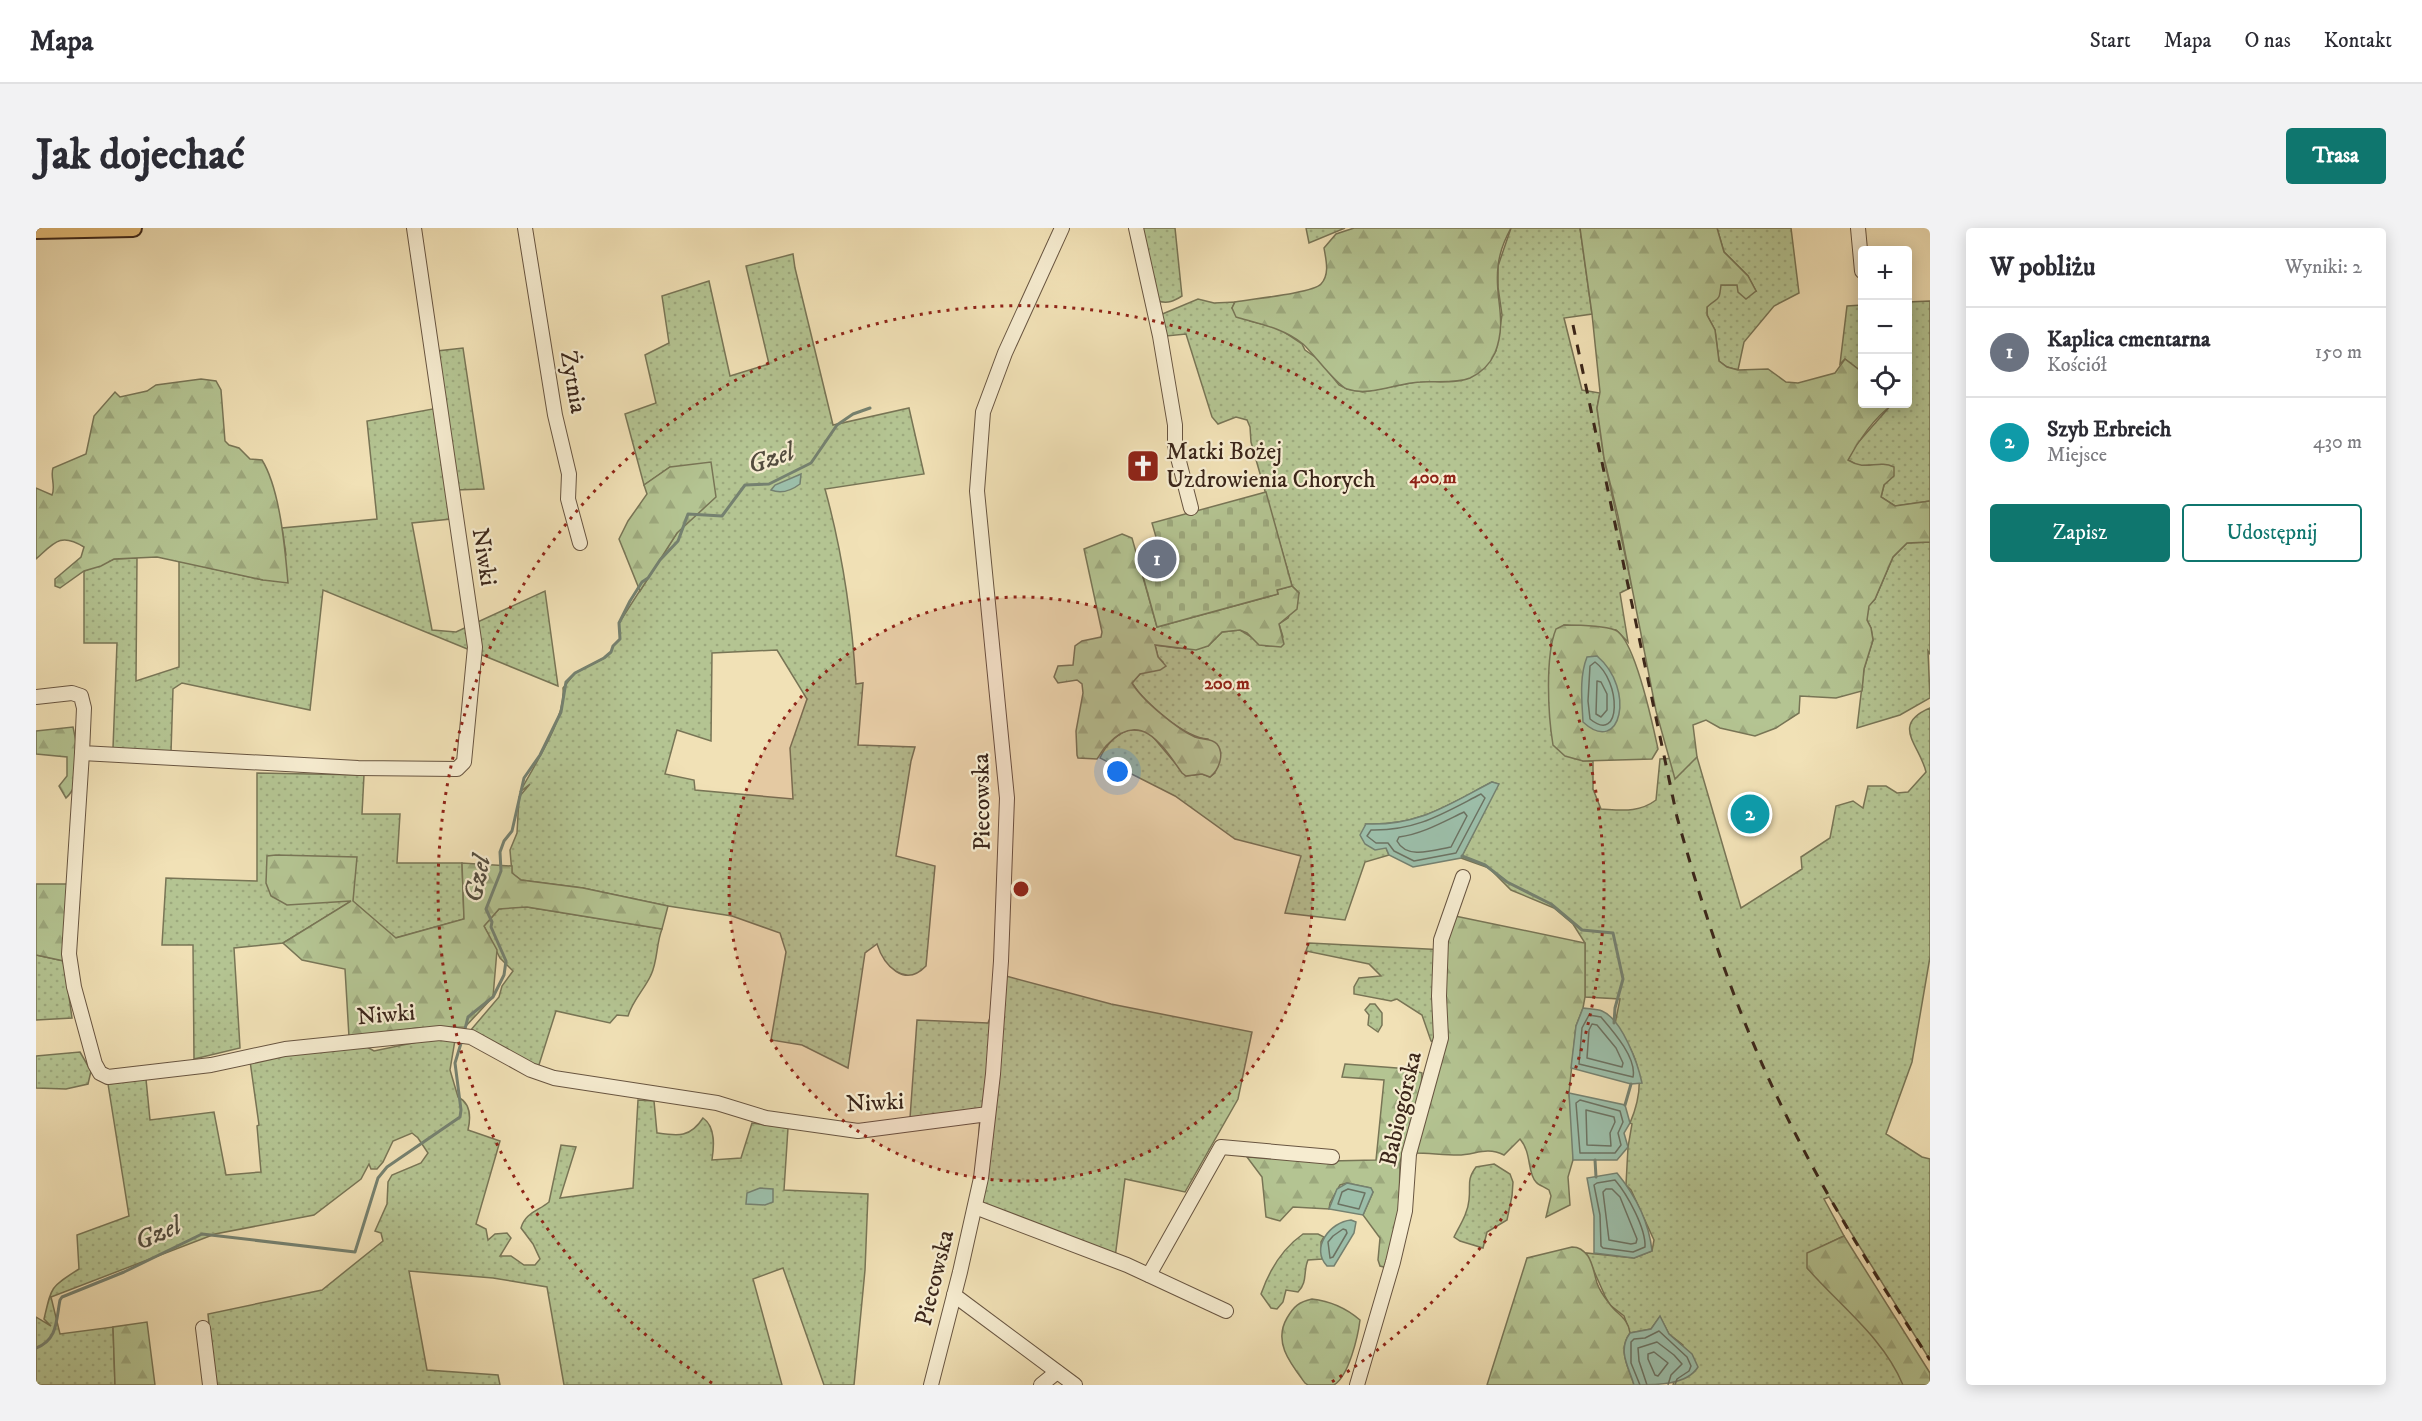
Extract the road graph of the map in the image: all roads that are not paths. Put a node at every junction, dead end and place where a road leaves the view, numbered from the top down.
1 (133, 228) edge
2 (414, 228) edge
3 (525, 228) edge
4 (1062, 228) edge
5 (1136, 228) edge
6 (1858, 228) edge
7 (36, 230) edge
8 (1860, 246) edge
9 (1191, 508) dead end
10 (580, 543) dead end
11 (36, 697) edge
12 (82, 753) junction
13 (1463, 877) dead end
14 (988, 1114) junction
15 (1332, 1157) dead end
16 (975, 1207) junction
17 (1149, 1275) junction
18 (954, 1295) junction
19 (1226, 1311) dead end
20 (203, 1328) dead end
21 (1057, 1372) junction
22 (210, 1385) edge
23 (931, 1385) edge
24 (1041, 1385) edge
25 (1075, 1385) edge
26 (1357, 1385) edge

1 - 7 main road
2 - 12 street, Niwki
3 - 10 street, Żytnia
4 - 14 street, Piecowska
5 - 9 street
6 - 8 street
11 - 12 street, Niwki
12 - 14 street, Niwki
13 - 26 street, Babiogórska
14 - 16 street, Piecowska
15 - 17 street
16 - 17 street
16 - 18 street, Piecowska
17 - 19 street
18 - 21 street
18 - 23 street, Piecowska
20 - 22 street
21 - 24 street
21 - 25 street

